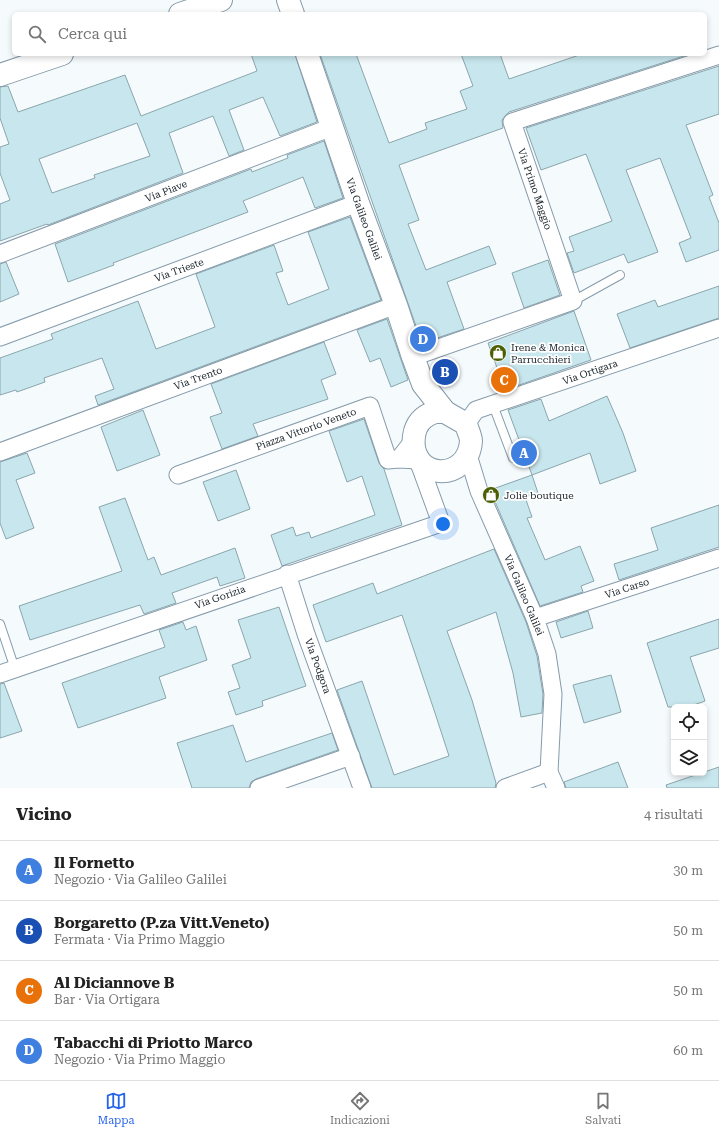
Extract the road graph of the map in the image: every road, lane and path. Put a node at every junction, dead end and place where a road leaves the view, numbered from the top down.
1 (222, 0) edge
2 (288, 0) edge
3 (186, 12) edge
4 (292, 12) edge
5 (719, 55) edge
6 (56, 56) edge
7 (308, 56) edge
8 (0, 75) edge
9 (332, 127) junction
10 (358, 203) junction
11 (0, 254) edge
12 (620, 275) dead end
13 (573, 301) junction
14 (396, 305) junction
15 (719, 328) edge
16 (0, 336) edge
17 (413, 357) junction
18 (424, 384) junction
19 (493, 405) junction
20 (445, 412) junction
21 (420, 419) junction
22 (466, 424) junction
23 (0, 452) edge
24 (410, 453) junction
25 (468, 455) junction
26 (513, 458) dead end
27 (178, 475) dead end
28 (719, 558) edge
29 (287, 574) junction
30 (535, 618) junction
31 (0, 624) edge
32 (7, 671) edge
33 (351, 756) junction
34 (549, 772) junction
35 (259, 788) edge
36 (362, 788) edge
37 (505, 788) edge
38 (556, 788) edge

1 - 3 street
2 - 4 street
5 - 13 street, Via Primo Maggio
6 - 8 street
7 - 9 street, Via Galileo Galilei
9 - 10 street, Via Galileo Galilei
9 - 11 street, Via Piave
10 - 14 street, Via Galileo Galilei
10 - 16 street, Via Trieste
12 - 13 lane
13 - 17 street
14 - 17 street, Via Galileo Galilei
14 - 23 street, Via Trento
15 - 19 street, Via Ortigara
17 - 18 street, Via Galileo Galilei
18 - 20 street, Via Galileo Galilei
18 - 21 street, Via Galileo Galilei
19 - 22 street, Via Ortigara
19 - 26 lane
20 - 21 street
20 - 22 street
21 - 24 street
22 - 25 street
24 - 25 street, Piazza Vittorio Veneto
24 - 27 street, Piazza Vittorio Veneto
24 - 29 street, Via Gorizia
25 - 30 street, Via Galileo Galilei
28 - 30 street, Via Carso
29 - 32 street, Via Gorizia
29 - 33 street, Via Podgora
30 - 34 street, Via Galileo Galilei
31 - 32 lane
33 - 35 street
33 - 36 street, Via Podgora
34 - 37 street
34 - 38 street, Via Galileo Galilei

